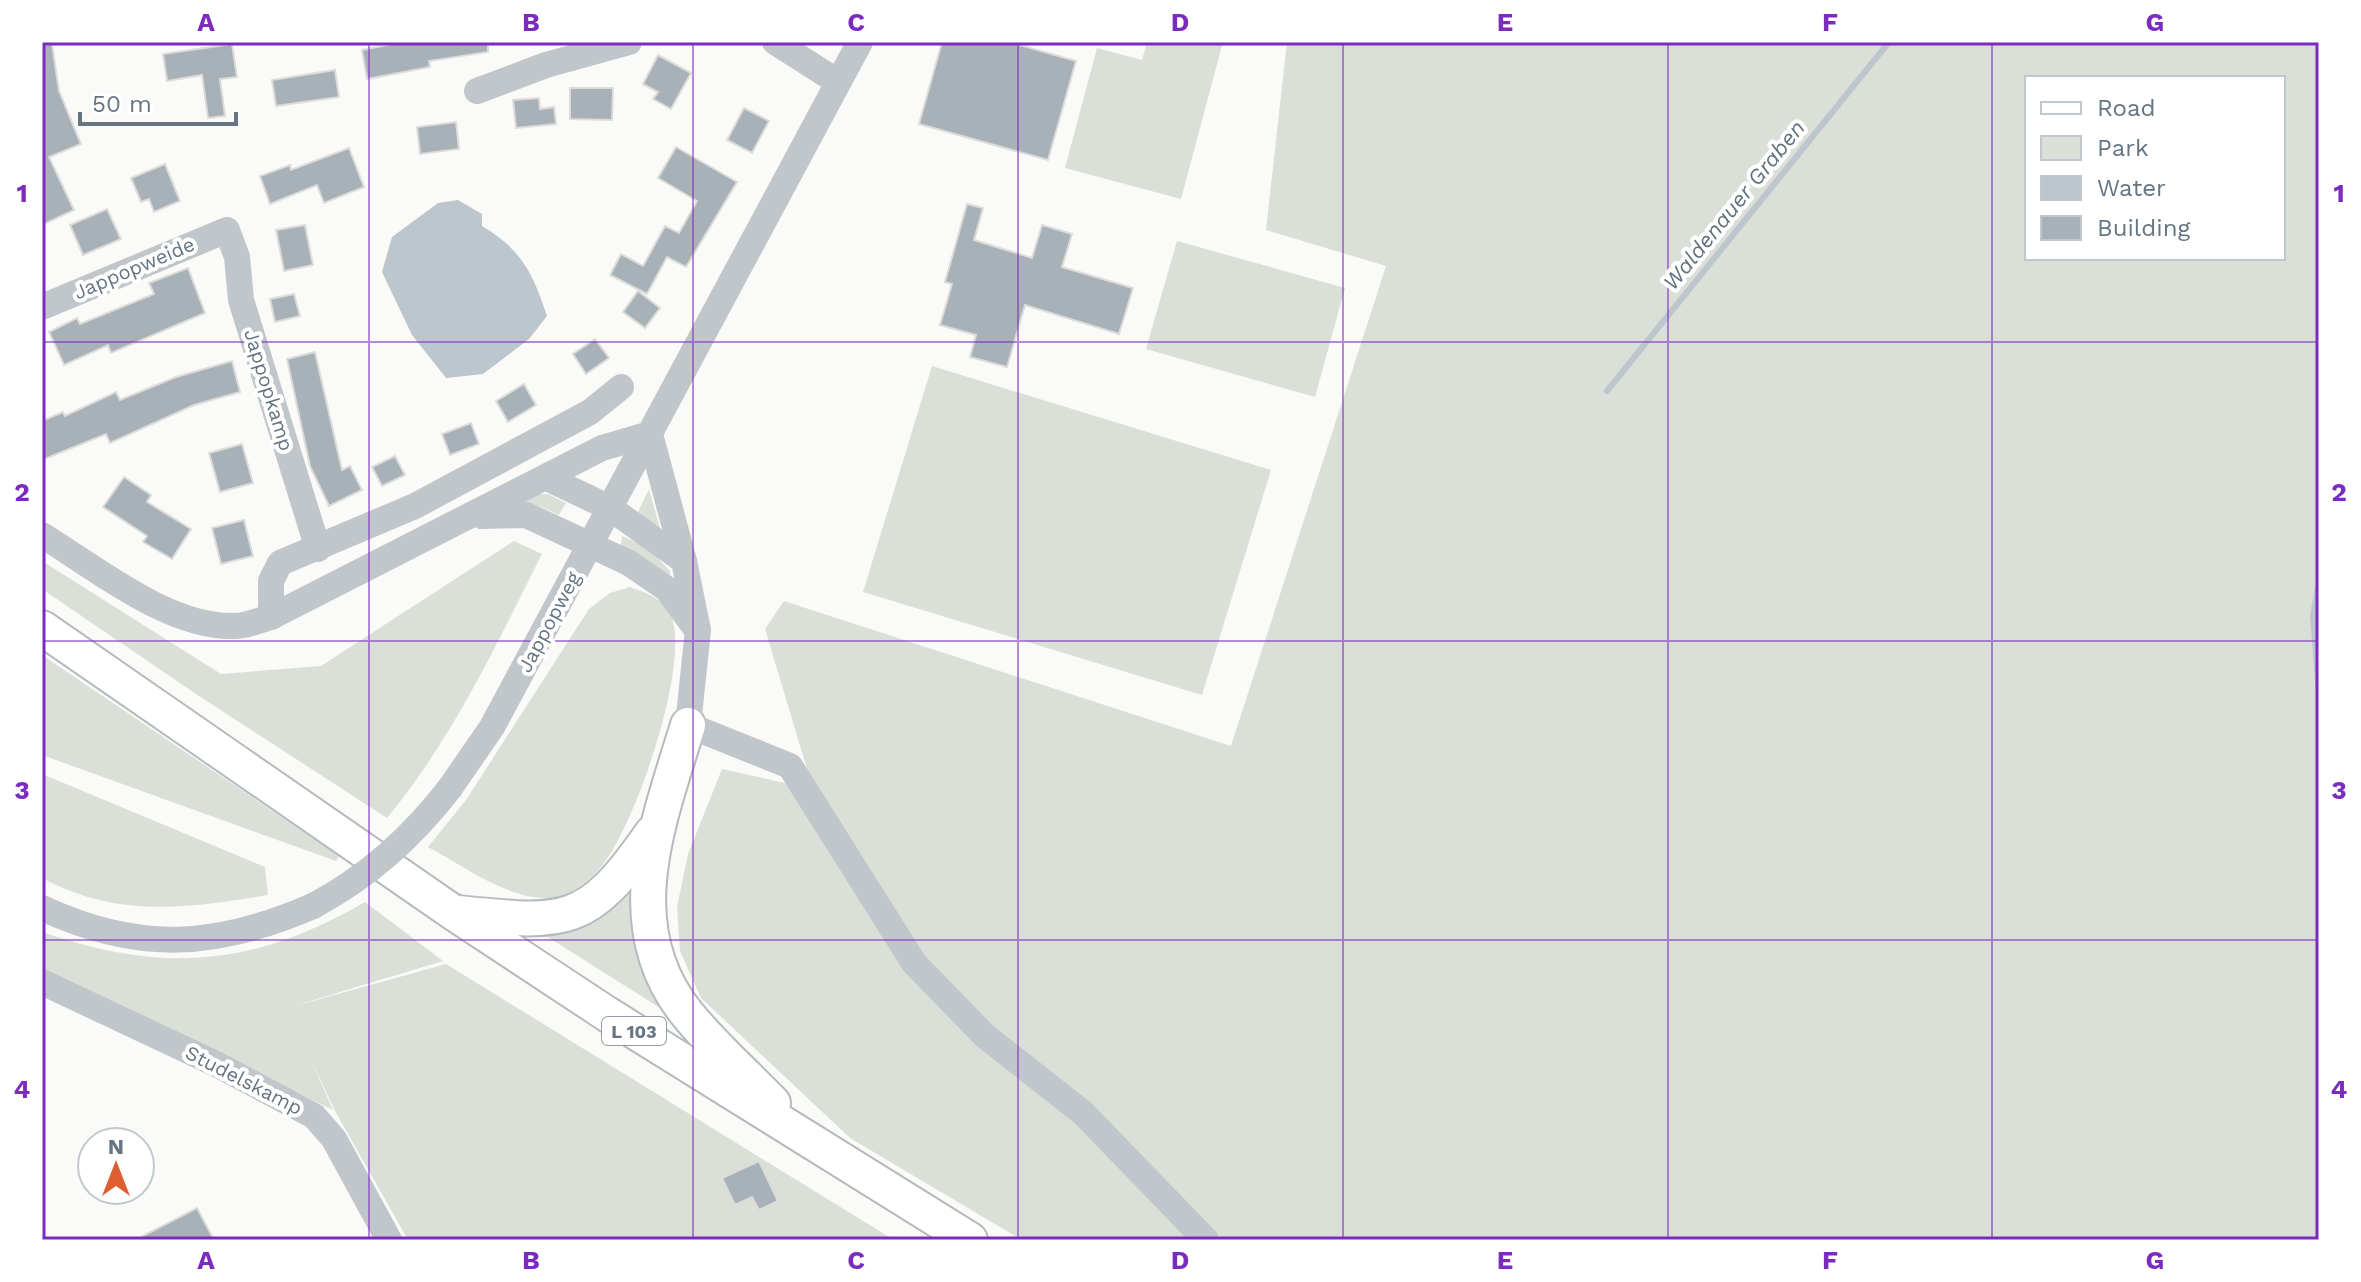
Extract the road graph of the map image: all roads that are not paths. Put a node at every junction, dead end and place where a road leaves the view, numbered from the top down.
1 (629, 42) edge
2 (775, 42) edge
3 (860, 42) edge
4 (838, 82) junction
5 (477, 91) dead end
6 (227, 230) joint
7 (42, 307) edge
8 (621, 387) dead end
9 (650, 434) junction
10 (547, 478) junction
11 (610, 508) junction
12 (475, 516) junction
13 (42, 535) edge
14 (590, 546) junction
15 (318, 549) junction
16 (684, 561) junction
17 (271, 617) junction
18 (698, 630) junction
19 (45, 632) edge
20 (688, 725) junction
21 (655, 829) junction
22 (42, 908) edge
23 (454, 913) junction
24 (42, 982) edge
25 (816, 1146) junction
26 (389, 1240) edge
27 (970, 1240) edge
28 (1206, 1240) edge

1 - 5 street
2 - 4 street
3 - 4 street, Jappopweg
4 - 9 street, Jappopweg
6 - 7 street, Jappopweide
6 - 15 street, Jappopkamp
8 - 15 street
9 - 10 street
9 - 11 street, Jappopweg
9 - 16 street
10 - 11 street
10 - 12 street
11 - 14 street, Jappopweg
11 - 16 street
12 - 14 street
12 - 17 street
13 - 17 street
14 - 18 street
14 - 22 street, Jappopweg, bridge
15 - 17 street
16 - 18 street
18 - 20 street
19 - 23 main road, L 103
20 - 21 main road
20 - 28 street
21 - 23 main road
21 - 25 main road
23 - 25 main road, L 103
24 - 26 street, Studelskamp
25 - 27 main road, L 103

